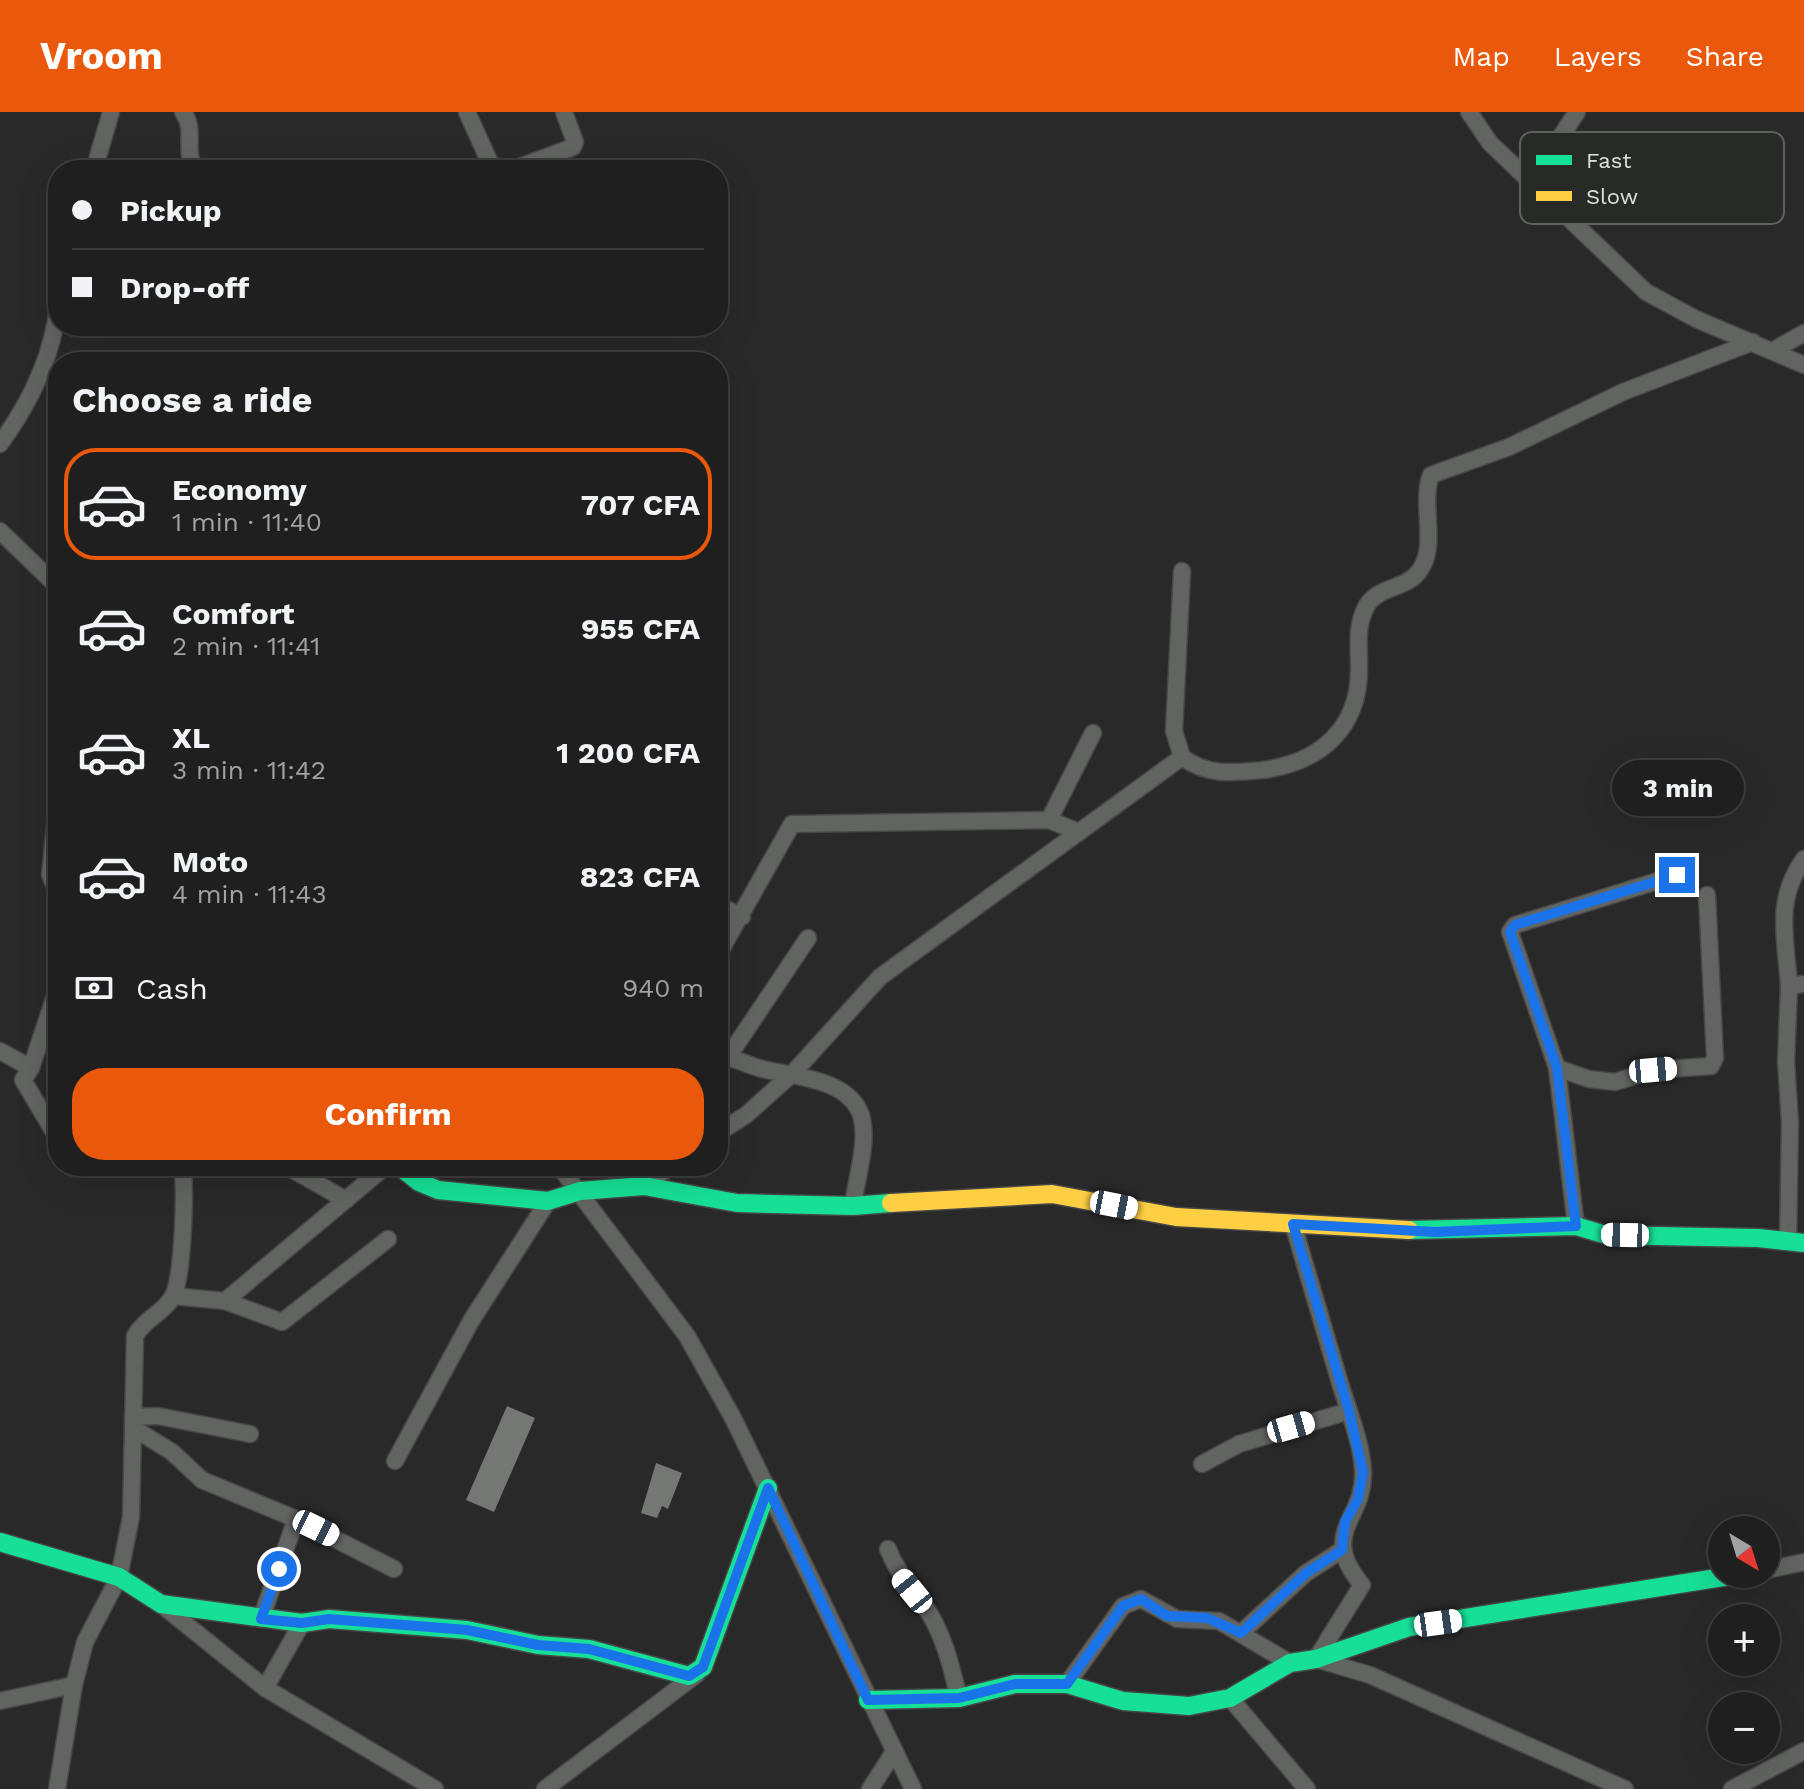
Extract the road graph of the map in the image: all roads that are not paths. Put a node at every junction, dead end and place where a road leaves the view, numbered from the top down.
1 (111, 112) edge
2 (183, 112) edge
3 (467, 112) edge
4 (564, 112) edge
5 (1469, 112) edge
6 (1577, 112) edge
7 (1564, 132) edge
8 (97, 160) edge
9 (190, 160) edge
10 (489, 160) edge
11 (539, 160) edge
12 (1520, 171) edge
13 (1576, 224) edge
14 (1804, 333) edge
15 (51, 336) edge
16 (1753, 342) junction
17 (1774, 350) junction
18 (1804, 365) edge
19 (0, 444) edge
20 (0, 531) edge
21 (1182, 571) dead end
22 (48, 577) edge
23 (1093, 733) dead end
24 (1182, 757) junction
25 (1049, 820) junction
26 (1079, 832) junction
27 (1804, 859) edge
28 (1677, 875) dead end
29 (1707, 895) dead end
30 (728, 910) edge
31 (742, 917) junction
32 (808, 938) dead end
33 (728, 939) edge
34 (1797, 985) edge
35 (48, 1017) edge
36 (728, 1049) edge
37 (0, 1051) edge
38 (728, 1058) edge
39 (31, 1068) junction
40 (1557, 1068) junction
41 (793, 1073) junction
42 (48, 1123) edge
43 (728, 1127) edge
44 (183, 1176) edge
45 (304, 1176) edge
46 (374, 1176) edge
47 (412, 1176) edge
48 (567, 1176) edge
49 (658, 1176) edge
50 (644, 1186) junction
51 (580, 1191) junction
52 (346, 1200) junction
53 (548, 1201) junction
54 (853, 1206) junction
55 (1293, 1224) junction
56 (1576, 1226) junction
57 (388, 1239) dead end
58 (1796, 1242) edge
59 (173, 1296) junction
60 (225, 1301) junction
61 (1349, 1411) junction
62 (133, 1423) junction
63 (250, 1434) dead end
64 (395, 1461) dead end
65 (1202, 1464) dead end
66 (768, 1488) junction
67 (296, 1519) junction
68 (0, 1542) edge
69 (888, 1549) dead end
70 (1342, 1550) junction
71 (1804, 1562) edge
72 (1780, 1567) edge
73 (394, 1569) dead end
74 (119, 1577) junction
75 (1708, 1579) edge
76 (161, 1604) junction
77 (261, 1619) junction
78 (302, 1623) junction
79 (1241, 1633) junction
80 (1316, 1659) junction
81 (1290, 1663) junction
82 (697, 1674) junction
83 (1067, 1684) junction
84 (74, 1685) junction
85 (265, 1688) junction
86 (959, 1698) junction
87 (1230, 1698) junction
88 (868, 1700) junction
89 (0, 1701) edge
90 (1804, 1751) edge
91 (894, 1752) junction
92 (57, 1789) edge
93 (435, 1789) edge
94 (545, 1789) edge
95 (870, 1789) edge
96 (913, 1789) edge
97 (1307, 1789) edge
98 (1625, 1789) edge
99 (1732, 1789) edge

1 - 8 street
2 - 9 street
3 - 10 street
4 - 11 street
5 - 12 street
6 - 7 street
13 - 16 street
14 - 17 street
15 - 19 street
16 - 17 street
16 - 24 street
17 - 18 street
20 - 22 street
21 - 24 street
23 - 25 street
24 - 26 street
25 - 26 street
25 - 31 street
26 - 41 street
27 - 34 street
28 - 40 street
29 - 40 street
30 - 31 street
31 - 33 street
32 - 36 street
34 - 58 street
35 - 39 street
37 - 39 street
38 - 41 street
39 - 42 street
40 - 56 street
41 - 43 street
41 - 54 street
44 - 59 street
45 - 52 street
46 - 52 street
47 - 53 street
48 - 51 street
49 - 50 street
50 - 51 street
50 - 54 street
51 - 53 street
51 - 66 street
52 - 60 street
53 - 64 street
54 - 55 street
55 - 56 street
55 - 61 street
56 - 58 street
57 - 60 street
59 - 60 street
59 - 62 street
61 - 65 street
61 - 70 street
62 - 63 street
62 - 67 street
62 - 74 street
66 - 82 street
66 - 88 street
67 - 73 street
67 - 77 street
68 - 74 street
69 - 86 street
70 - 79 street
70 - 80 street
71 - 72 street
74 - 76 street
74 - 84 street
75 - 80 street
76 - 77 street
76 - 85 street
77 - 78 street
78 - 82 street
78 - 85 street
79 - 81 street
79 - 83 street
80 - 81 street
80 - 98 street
81 - 87 street
82 - 94 street
83 - 86 street
83 - 87 street
84 - 89 street
84 - 92 street
85 - 93 street
86 - 88 street
87 - 97 street
88 - 91 street
90 - 99 street
91 - 95 street
91 - 96 street

